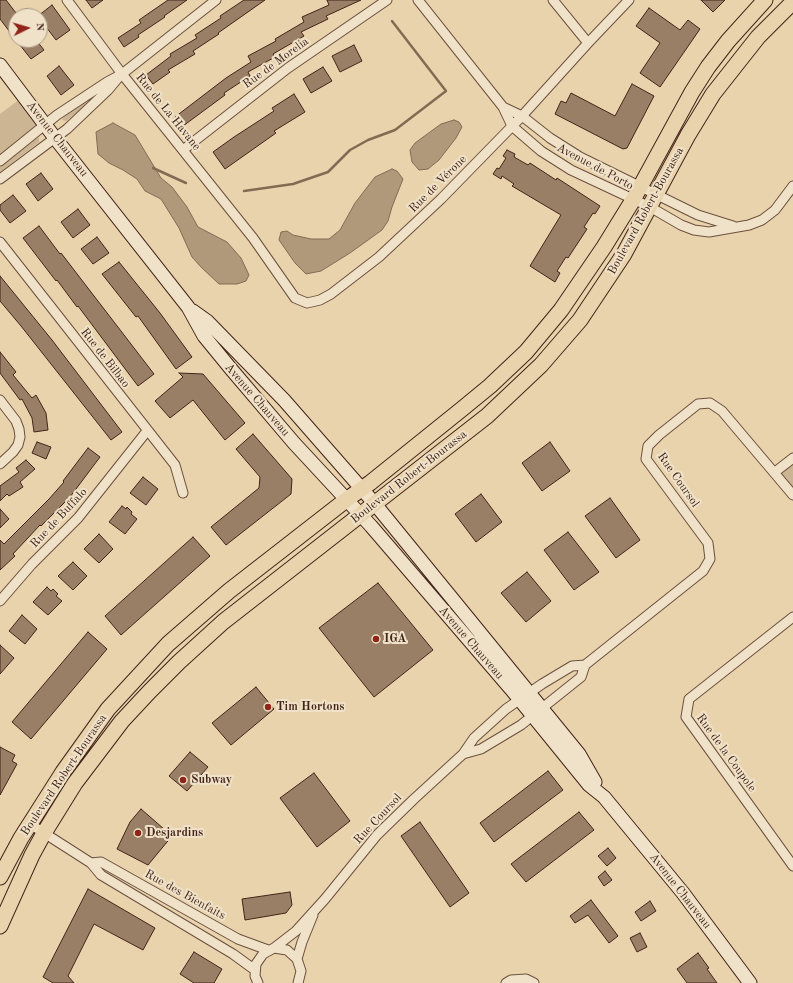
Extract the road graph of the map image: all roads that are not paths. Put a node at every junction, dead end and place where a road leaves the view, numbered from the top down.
1 (67, 0) edge
2 (216, 0) edge
3 (387, 0) edge
4 (418, 0) edge
5 (553, 0) edge
6 (629, 0) edge
7 (765, 0) edge
8 (793, 2) edge
9 (588, 43) junction
10 (0, 65) edge
11 (122, 74) junction
12 (503, 107) junction
13 (522, 116) junction
14 (45, 125) junction
15 (512, 126) junction
16 (55, 138) junction
17 (183, 150) junction
18 (0, 161) edge
19 (0, 178) edge
20 (793, 186) edge
21 (637, 194) junction
22 (653, 201) junction
23 (734, 227) junction
24 (253, 238) joint
25 (0, 242) edge
26 (188, 307) junction
27 (0, 400) edge
28 (147, 431) junction
29 (793, 458) edge
30 (0, 464) edge
31 (775, 472) junction
32 (362, 488) junction
33 (183, 493) dead end
34 (793, 495) edge
35 (346, 500) junction
36 (375, 504) junction
37 (360, 515) junction
38 (0, 601) edge
39 (793, 617) edge
40 (585, 665) junction
41 (525, 696) junction
42 (538, 712) junction
43 (463, 754) junction
44 (30, 824) junction
45 (44, 833) junction
46 (91, 863) junction
47 (793, 866) edge
48 (0, 877) edge
49 (317, 907) junction
50 (0, 926) edge
51 (271, 949) junction
52 (297, 959) junction
53 (254, 978) edge
54 (298, 983) edge
55 (506, 983) edge
56 (534, 983) edge
57 (750, 983) edge

1 - 11 street, Rue de La Havane
2 - 11 street
3 - 17 street, Rue de Morelia
4 - 12 street, Avenue de Porto
5 - 9 street
6 - 9 street, Rue de Vérone
7 - 21 highway, Boulevard Robert-Bourassa
8 - 22 highway, Boulevard Robert-Bourassa
9 - 13 street, Rue de Vérone
10 - 14 main road, Avenue Chauveau
11 - 14 street
11 - 16 street
11 - 17 street, Rue de La Havane
12 - 13 street, Avenue de Porto
12 - 15 street, Avenue de Porto
13 - 15 street, Rue de Vérone
13 - 21 street, Avenue de Porto
14 - 16 main road, Avenue Chauveau
14 - 18 street
15 - 21 street, Avenue de Porto
15 - 24 street, Rue de Vérone
16 - 19 street
16 - 26 main road, Avenue Chauveau
17 - 24 street, Rue de La Havane
20 - 23 street
21 - 22 street, Avenue de Porto
21 - 22 street, Avenue de Porto
21 - 32 highway, Boulevard Robert-Bourassa
22 - 23 street
22 - 23 street
22 - 36 highway, Boulevard Robert-Bourassa
25 - 28 street, Rue de Bilbao
26 - 32 main road, Avenue Chauveau
26 - 35 main road, Avenue Chauveau
27 - 30 street
28 - 33 street, Rue de Bilbao
28 - 38 street, Rue de Buffalo
29 - 31 street
31 - 34 street, Rue Coursol
31 - 40 street, Rue Coursol
32 - 35 highway, Boulevard Robert-Bourassa
32 - 36 main road, Avenue Chauveau
35 - 37 main road, Avenue Chauveau
35 - 44 highway, Boulevard Robert-Bourassa
36 - 37 highway, Boulevard Robert-Bourassa
36 - 41 main road, Avenue Chauveau
37 - 41 main road, Avenue Chauveau
37 - 45 highway, Boulevard Robert-Bourassa
39 - 47 street, Rue de la Coupole
40 - 41 street, Rue Coursol
40 - 42 street, Rue Coursol
41 - 42 main road, Avenue Chauveau
41 - 43 street, Rue Coursol
42 - 43 street, Rue Coursol
42 - 57 main road, Avenue Chauveau
43 - 49 street, Rue Coursol
44 - 45 street, Rue des Bienfaits
44 - 48 highway, Boulevard Robert-Bourassa
45 - 46 street, Rue des Bienfaits
45 - 50 highway, Boulevard Robert-Bourassa
46 - 51 street, Rue des Bienfaits
46 - 53 street, Rue des Bienfaits
49 - 51 street, Rue Coursol
49 - 52 street, Rue Coursol
51 - 52 street, Rue des Bienfaits
51 - 53 street, Rue Coursol
52 - 54 street
55 - 56 street

